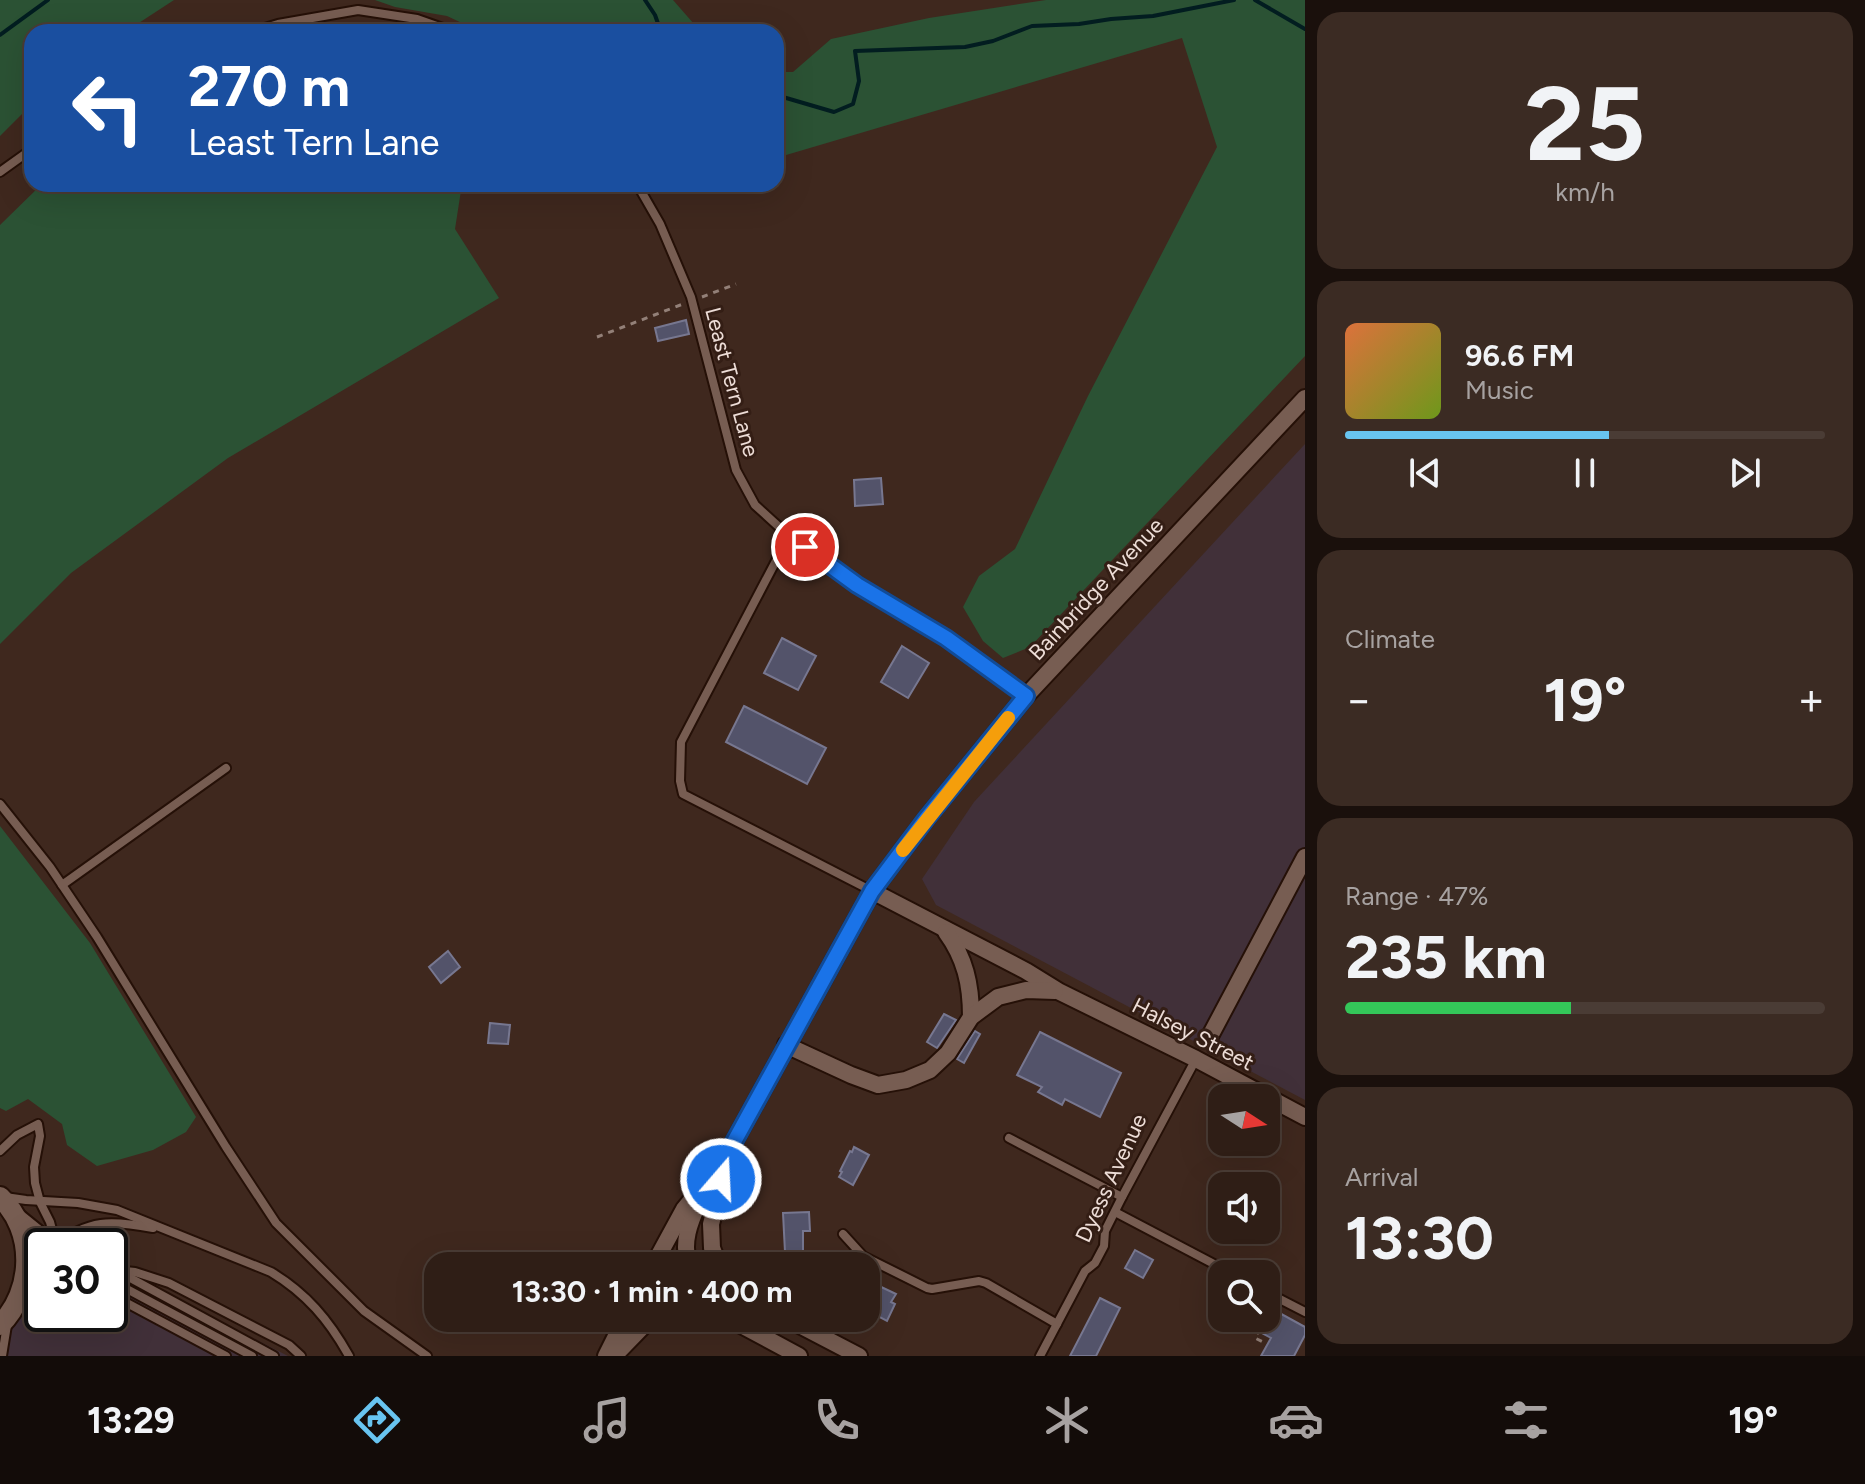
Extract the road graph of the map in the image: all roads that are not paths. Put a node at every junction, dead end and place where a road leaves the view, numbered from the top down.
1 (278, 24) edge
2 (431, 24) edge
3 (24, 155) edge
4 (0, 172) edge
5 (642, 192) edge
6 (1305, 398) edge
7 (789, 536) junction
8 (1026, 696) junction
9 (226, 768) dead end
10 (0, 804) edge
11 (1305, 857) edge
12 (62, 885) junction
13 (872, 891) junction
14 (946, 930) junction
15 (1060, 992) junction
16 (971, 1017) junction
17 (1209, 1038) dead end
18 (786, 1045) junction
19 (1196, 1059) junction
20 (1305, 1117) edge
21 (1009, 1138) dead end
22 (0, 1151) edge
23 (724, 1160) junction
24 (1122, 1197) junction
25 (2, 1198) edge
26 (40, 1202) junction
27 (1115, 1212) junction
28 (38, 1228) edge
29 (51, 1228) edge
30 (81, 1228) edge
31 (166, 1231) junction
32 (843, 1234) dead end
33 (711, 1235) junction
34 (661, 1252) edge
35 (687, 1252) edge
36 (699, 1252) edge
37 (714, 1252) edge
38 (1208, 1261) edge
39 (128, 1271) edge
40 (128, 1277) edge
41 (128, 1290) edge
42 (1280, 1299) edge
43 (128, 1304) edge
44 (1305, 1312) edge
45 (4, 1321) edge
46 (1057, 1324) junction
47 (618, 1332) edge
48 (637, 1332) edge
49 (754, 1332) edge
50 (813, 1332) edge
51 (2, 1356) edge
52 (226, 1356) edge
53 (252, 1356) edge
54 (274, 1356) edge
55 (301, 1356) edge
56 (349, 1356) edge
57 (427, 1356) edge
58 (606, 1356) edge
59 (614, 1356) edge
60 (799, 1356) edge
61 (859, 1356) edge
62 (1040, 1356) edge

1 - 2 lane
3 - 4 lane
5 - 7 lane, Least Tern Lane
6 - 8 street, Bainbridge Avenue
7 - 8 lane, Least Tern Lane
7 - 13 lane
8 - 13 street, Bainbridge Avenue
9 - 12 lane
10 - 12 lane
11 - 17 street
12 - 57 lane
13 - 14 street, Halsey Street
13 - 18 street, Bainbridge Avenue
14 - 15 street, Halsey Street
14 - 16 street
15 - 16 street, Halsey Street
15 - 19 street, Halsey Street
16 - 18 street, Halsey Street
18 - 23 street, Bainbridge Avenue
19 - 20 street, Halsey Street
19 - 24 lane, Dyess Avenue
21 - 24 lane
22 - 26 lane
23 - 33 street
23 - 34 street, Bainbridge Avenue
23 - 35 street
24 - 27 lane, Dyess Avenue
25 - 26 lane
25 - 28 lane
25 - 45 street
26 - 29 lane
26 - 31 lane
27 - 38 lane
27 - 46 lane, Dyess Avenue
30 - 31 lane
31 - 56 lane
32 - 46 lane
33 - 36 street
33 - 37 street
39 - 55 lane
40 - 54 lane
41 - 53 lane
42 - 44 lane
43 - 52 lane
45 - 51 lane
46 - 62 lane, Dyess Avenue
47 - 58 street
48 - 59 street
49 - 60 street
50 - 61 street

